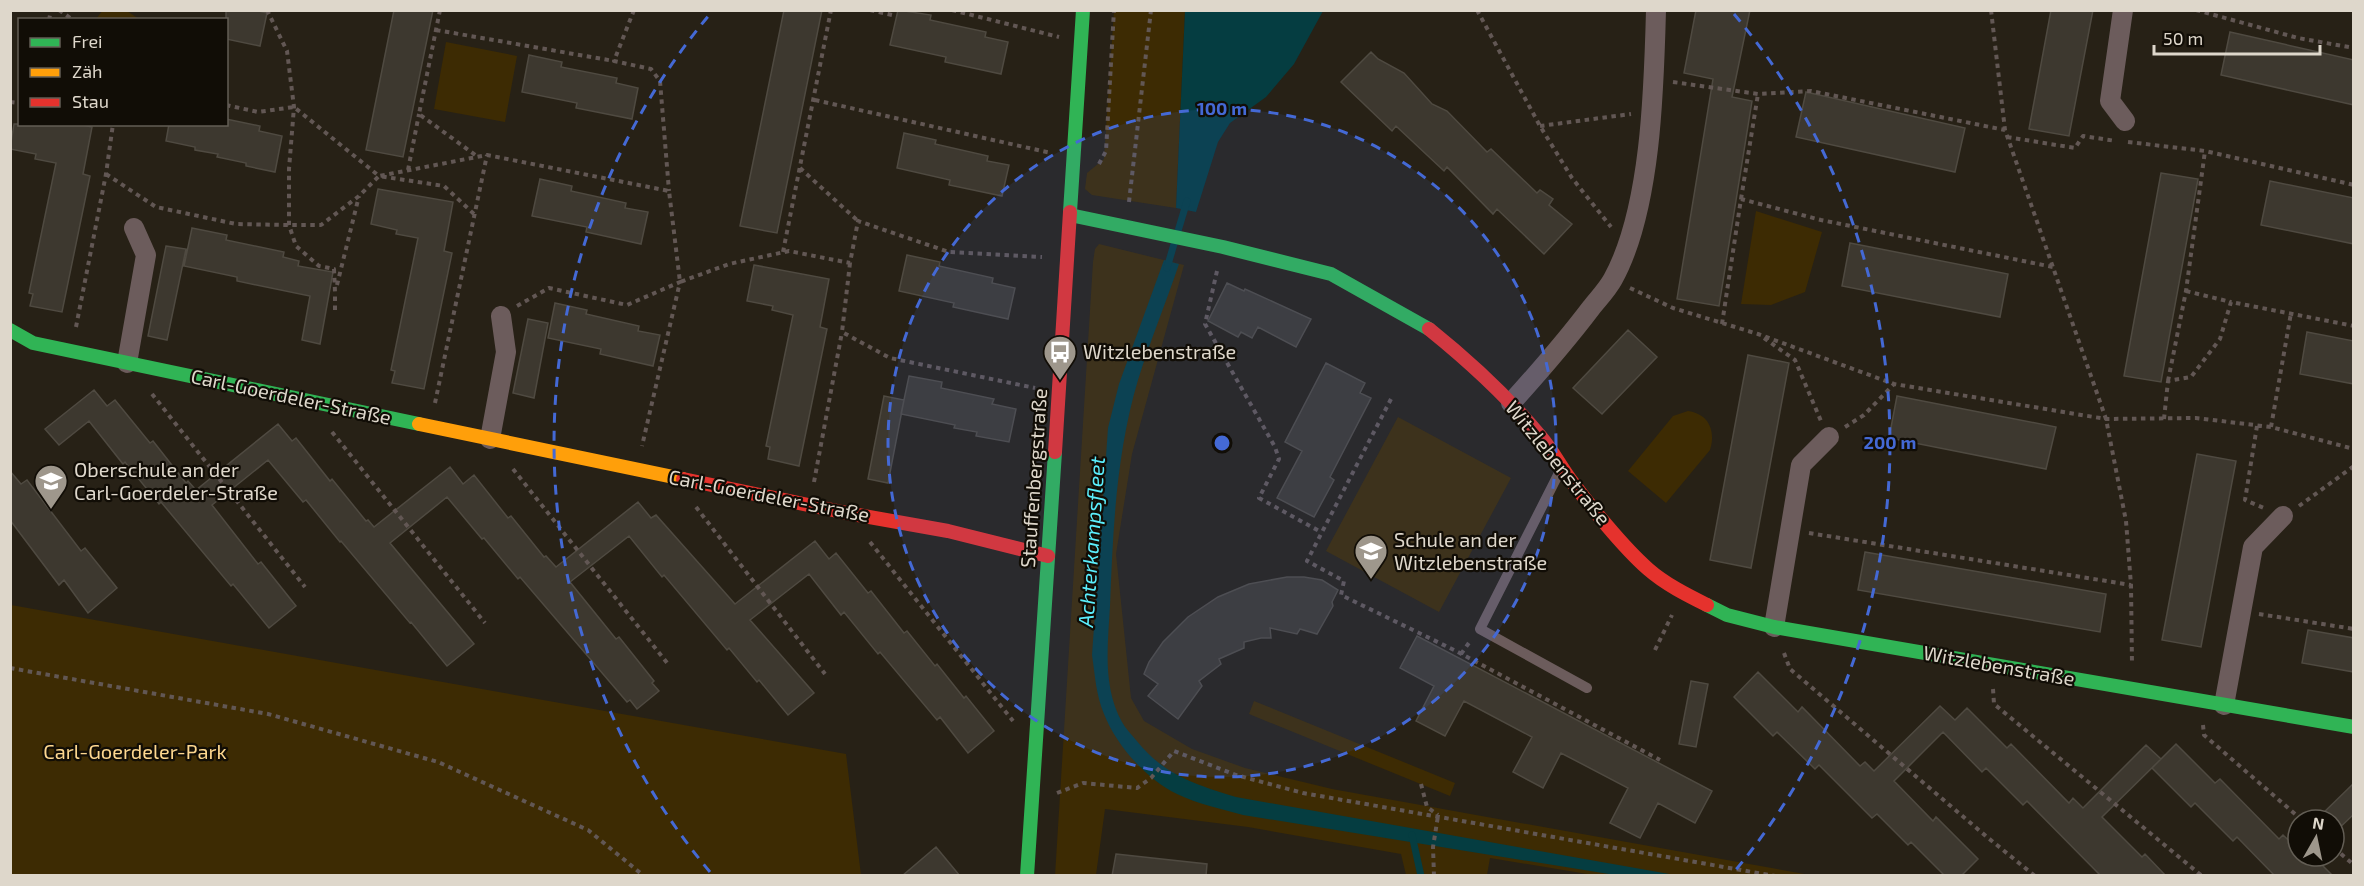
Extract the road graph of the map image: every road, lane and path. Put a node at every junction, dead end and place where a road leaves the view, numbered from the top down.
1 (267, 10) edge
2 (440, 10) edge
3 (634, 10) edge
4 (831, 10) edge
5 (870, 10) edge
6 (893, 10) edge
7 (952, 10) edge
8 (1083, 10) edge
9 (1151, 10) edge
10 (1477, 10) edge
11 (1656, 10) edge
12 (1991, 10) edge
13 (2123, 10) edge
14 (2196, 10) edge
15 (436, 30) junction
16 (1081, 43) junction
17 (2354, 48) edge
18 (614, 61) junction
19 (1655, 80) junction
20 (1758, 94) junction
21 (815, 100) junction
22 (228, 105) edge
23 (294, 107) junction
24 (1651, 111) junction
25 (419, 114) junction
26 (2126, 121) dead end
27 (114, 126) edge
28 (1540, 126) junction
29 (2005, 130) junction
30 (2007, 137) junction
31 (2205, 151) junction
32 (488, 155) junction
33 (478, 157) junction
34 (1074, 158) junction
35 (800, 168) junction
36 (408, 170) junction
37 (106, 174) junction
38 (379, 176) junction
39 (2354, 185) edge
40 (669, 191) junction
41 (359, 196) junction
42 (1741, 199) junction
43 (474, 214) junction
44 (1070, 215) junction
45 (858, 221) junction
46 (290, 225) junction
47 (1126, 226) junction
48 (134, 228) dead end
49 (1627, 246) junction
50 (1223, 247) junction
51 (783, 252) junction
52 (1067, 259) junction
53 (850, 263) junction
54 (2054, 267) junction
55 (1612, 280) junction
56 (680, 282) junction
57 (2186, 291) junction
58 (335, 292) junction
59 (2231, 302) junction
60 (335, 310) dead end
61 (2291, 313) junction
62 (501, 316) joint
63 (1722, 324) junction
64 (2354, 326) edge
65 (10, 330) edge
66 (842, 332) junction
67 (1758, 334) junction
68 (71, 351) junction
69 (127, 363) junction
70 (2168, 381) junction
71 (1894, 384) junction
72 (150, 391) dead end
73 (1059, 393) junction
74 (1391, 399) dead end
75 (317, 402) junction
76 (1511, 403) junction
77 (2106, 419) junction
78 (2164, 419) junction
79 (430, 426) junction
80 (2257, 426) junction
81 (2271, 427) junction
82 (1829, 437) junction
83 (495, 440) junction
84 (2354, 448) edge
85 (1562, 466) junction
86 (2354, 466) edge
87 (636, 470) junction
88 (698, 482) junction
89 (809, 505) junction
90 (2283, 516) junction
91 (1790, 530) junction
92 (1321, 532) junction
93 (870, 541) dead end
94 (1048, 556) junction
95 (2131, 585) junction
96 (304, 587) dead end
97 (1682, 592) junction
98 (2242, 611) junction
99 (485, 624) dead end
100 (1774, 627) junction
101 (2354, 629) edge
102 (1655, 650) dead end
103 (668, 664) dead end
104 (1990, 665) junction
105 (10, 668) edge
106 (825, 674) dead end
107 (1587, 688) dead end
108 (2132, 689) junction
109 (2203, 701) junction
110 (2224, 705) junction
111 (1038, 727) junction
112 (2354, 727) edge
113 (1660, 760) dead end
114 (1421, 784) dead end
115 (1032, 804) junction
116 (2288, 808) edge
117 (1438, 816) junction
118 (644, 876) edge
119 (1027, 876) edge
120 (1434, 876) edge
121 (1775, 876) edge
122 (2035, 876) edge
123 (2202, 876) edge

1 - 23 path
2 - 15 path
3 - 18 path
4 - 21 path
5 - 6 path
7 - 16 path
8 - 16 street, Stauffenbergstraße
9 - 47 path
10 - 28 path
11 - 19 street
12 - 29 path
13 - 26 street
14 - 17 path
15 - 18 path
15 - 25 path
16 - 34 street, Stauffenbergstraße
18 - 40 path
19 - 20 path
19 - 24 street
20 - 29 path
20 - 42 path
21 - 34 path
21 - 35 path
22 - 23 path
23 - 38 path
23 - 46 path
24 - 28 path
24 - 49 street
25 - 33 path
25 - 36 path
27 - 37 path
28 - 49 path
29 - 30 path
30 - 31 path
30 - 54 path
31 - 39 path
31 - 57 path
32 - 33 path
32 - 40 path
32 - 43 path
33 - 36 path
34 - 44 street, Stauffenbergstraße
35 - 45 path
35 - 51 path
36 - 38 path
37 - 46 path
37 - 68 path
38 - 41 path
38 - 43 path
40 - 56 path
41 - 46 path
41 - 58 path
42 - 54 path
42 - 63 path
43 - 79 path
44 - 47 street, Witzlebenstraße
44 - 52 street, Stauffenbergstraße
45 - 52 path
45 - 53 path
46 - 58 path
47 - 50 street, Witzlebenstraße
48 - 69 street
49 - 55 street
50 - 76 street, Witzlebenstraße
50 - 92 path
51 - 53 path
51 - 56 path
52 - 73 street, Stauffenbergstraße
53 - 66 path
54 - 77 path
55 - 63 path
55 - 76 street
56 - 62 path
56 - 87 path
57 - 59 path
57 - 70 path
58 - 60 path
59 - 61 path
59 - 70 path
61 - 64 path
61 - 81 path
62 - 83 street
63 - 67 path
65 - 68 street, Carl-Goerdeler-Straße
66 - 73 path
66 - 89 path
67 - 71 path
67 - 82 path
68 - 69 street, Carl-Goerdeler-Straße
69 - 75 street, Carl-Goerdeler-Straße
70 - 78 path
71 - 77 path
71 - 82 path
72 - 96 path
73 - 94 street, Stauffenbergstraße
74 - 92 path
75 - 79 street, Carl-Goerdeler-Straße
75 - 99 path
76 - 85 street, Witzlebenstraße
77 - 78 path
77 - 95 path
78 - 80 path
79 - 83 street, Carl-Goerdeler-Straße
80 - 81 path
80 - 90 path
81 - 84 path
82 - 91 street
83 - 87 street, Carl-Goerdeler-Straße
83 - 103 path
85 - 97 street, Witzlebenstraße
85 - 107 lane
86 - 90 path
87 - 88 street, Carl-Goerdeler-Straße
88 - 89 street, Carl-Goerdeler-Straße
88 - 106 path
89 - 94 street, Carl-Goerdeler-Straße
90 - 98 street
91 - 95 path
91 - 100 street
92 - 113 path
93 - 111 path
94 - 111 street, Stauffenbergstraße
95 - 108 path
97 - 100 street, Witzlebenstraße
97 - 102 path
98 - 101 path
98 - 110 street
100 - 104 street, Witzlebenstraße
100 - 122 path
104 - 108 street, Witzlebenstraße
104 - 123 path
105 - 118 path
108 - 109 street, Witzlebenstraße
109 - 110 street, Witzlebenstraße
109 - 116 path
110 - 112 street, Witzlebenstraße
111 - 115 street, Stauffenbergstraße
114 - 117 path
115 - 117 path
115 - 119 street, Stauffenbergstraße
117 - 120 path
117 - 121 path

